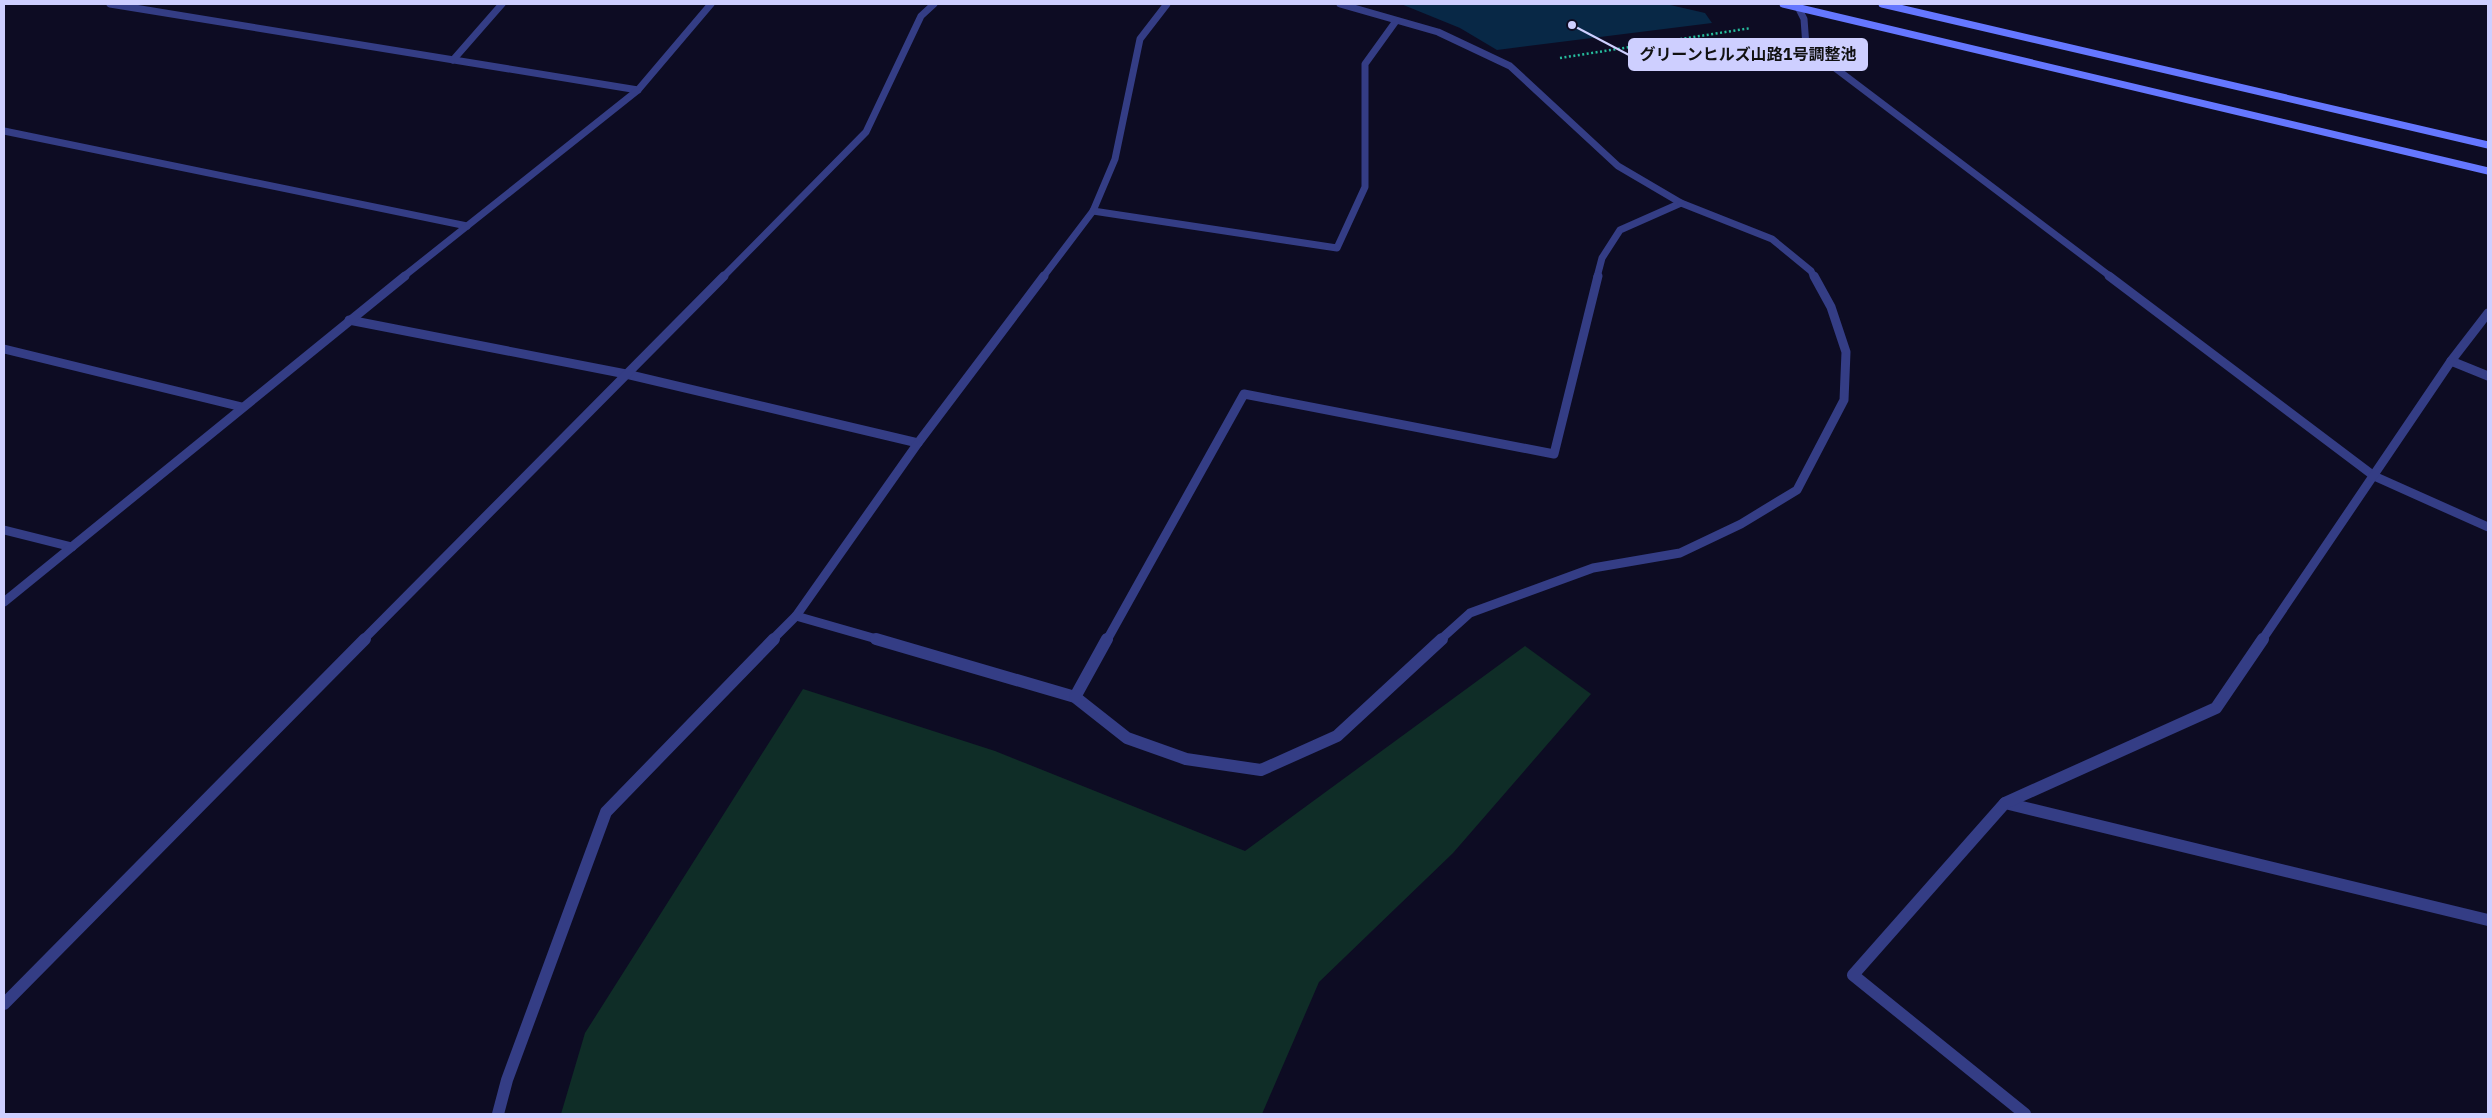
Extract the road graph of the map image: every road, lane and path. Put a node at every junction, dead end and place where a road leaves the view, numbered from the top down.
1 (110, 4) edge
2 (502, 4) edge
3 (711, 4) edge
4 (934, 4) edge
5 (1167, 4) edge
6 (1340, 4) edge
7 (1784, 4) edge
8 (1882, 4) edge
9 (1799, 6) edge
10 (1804, 19) junction
11 (1396, 20) junction
12 (453, 60) junction
13 (1510, 66) junction
14 (638, 90) junction
15 (4, 131) edge
16 (2488, 145) edge
17 (2488, 171) edge
18 (1681, 203) junction
19 (1093, 211) junction
20 (467, 226) junction
21 (2488, 313) edge
22 (349, 320) junction
23 (4, 349) edge
24 (2451, 361) junction
25 (626, 374) junction
26 (2488, 376) edge
27 (242, 406) junction
28 (918, 443) junction
29 (2374, 476) junction
30 (2488, 527) edge
31 (4, 530) edge
32 (72, 547) junction
33 (4, 602) edge
34 (796, 616) junction
35 (1075, 697) junction
36 (2005, 803) junction
37 (2488, 920) edge
38 (4, 1004) edge
39 (498, 1114) edge
40 (2026, 1114) edge

1 - 12 street
2 - 12 street
3 - 14 street
4 - 25 street
5 - 19 street
6 - 11 street
7 - 9 street
8 - 16 street
9 - 10 street
9 - 17 street
10 - 13 path
10 - 29 street
11 - 13 street
11 - 19 street
12 - 14 street
13 - 18 street
14 - 20 street
15 - 20 street
18 - 35 street
18 - 35 street
19 - 28 street
20 - 22 street
21 - 24 street
22 - 25 street
22 - 27 street
23 - 27 street
24 - 26 street
24 - 29 street
25 - 28 street
25 - 38 street
27 - 32 street
28 - 34 street
29 - 30 street
29 - 36 street
31 - 32 street
32 - 33 street
34 - 35 street
34 - 39 street
36 - 37 street
36 - 40 street

